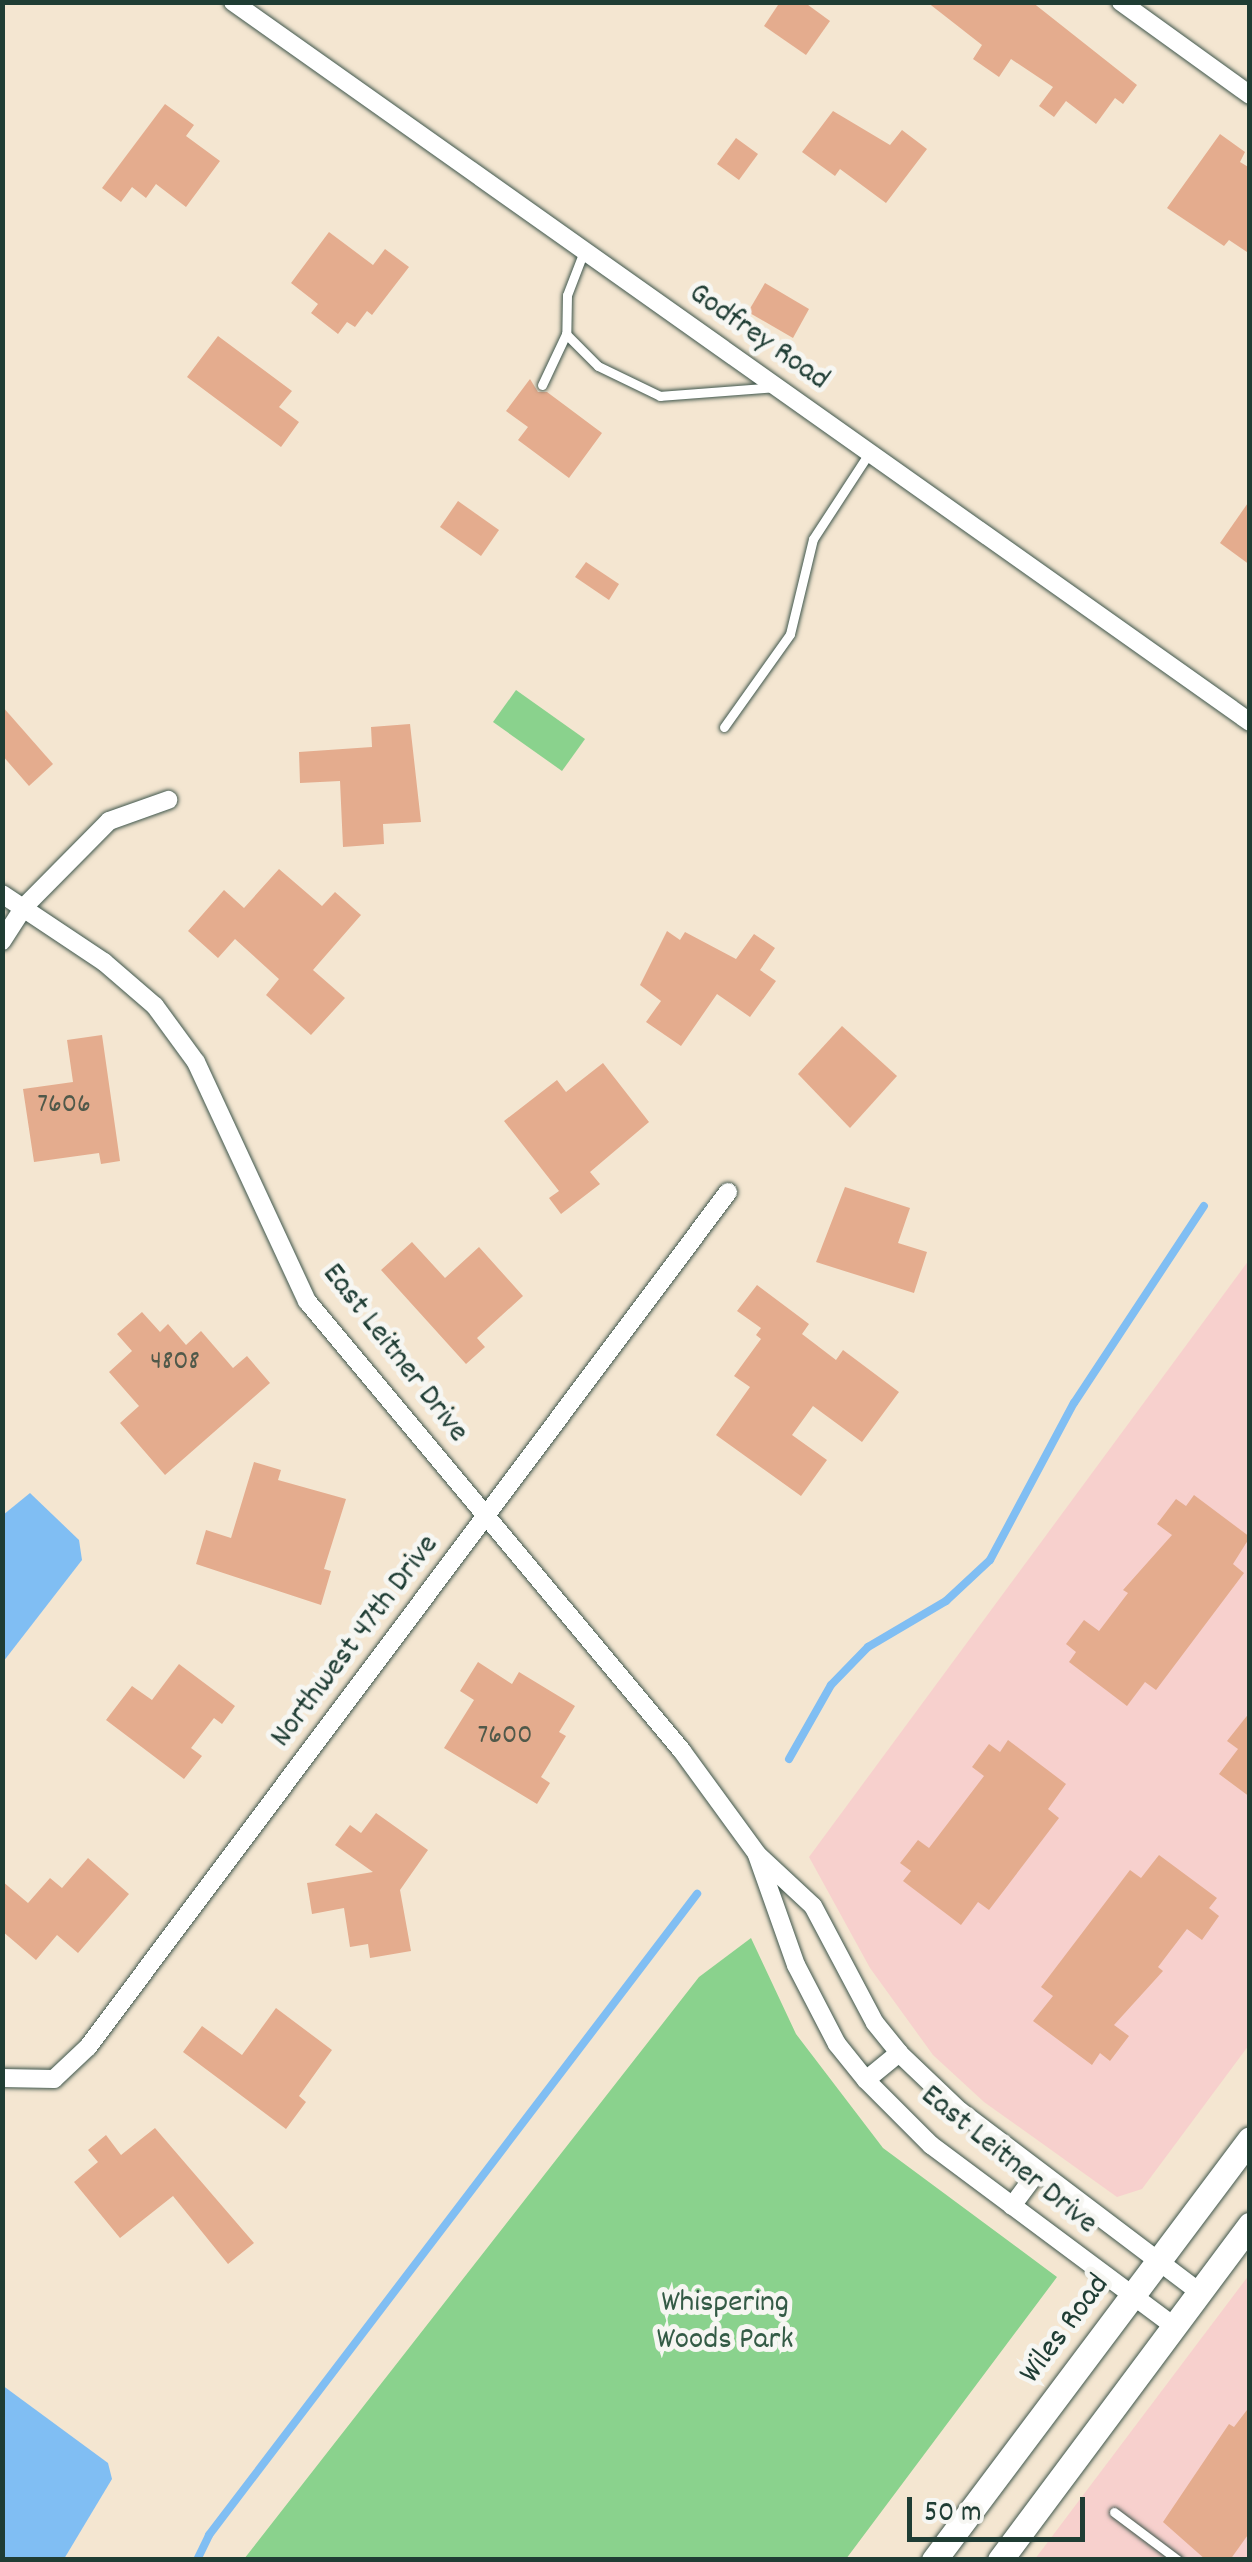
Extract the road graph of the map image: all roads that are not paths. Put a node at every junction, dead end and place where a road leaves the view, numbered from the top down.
1 (233, 2) edge
2 (1121, 2) edge
3 (1250, 95) edge
4 (584, 252) junction
5 (566, 334) junction
6 (542, 385) dead end
7 (776, 387) junction
8 (869, 454) junction
9 (1250, 722) edge
10 (724, 727) dead end
11 (168, 800) dead end
12 (2, 894) edge
13 (24, 907) junction
14 (2, 941) edge
15 (728, 1192) dead end
16 (487, 1519) junction
17 (757, 1854) junction
18 (899, 2053) junction
19 (2, 2078) edge
20 (866, 2080) junction
21 (1250, 2139) edge
22 (1038, 2171) junction
23 (1012, 2206) junction
24 (1250, 2225) edge
25 (1158, 2261) junction
26 (1200, 2292) junction
27 (1132, 2296) junction
28 (1175, 2327) junction
29 (1114, 2512) dead end
30 (934, 2560) edge
31 (1000, 2560) edge
32 (1178, 2560) edge

1 - 4 street, Godfrey Road
2 - 3 street
4 - 5 lane
4 - 7 street, Godfrey Road
5 - 6 lane
5 - 7 lane
7 - 8 street, Godfrey Road
8 - 9 street, Godfrey Road
8 - 10 lane
11 - 13 street
12 - 13 street, East Leitner Drive
13 - 14 street
13 - 16 street, East Leitner Drive
15 - 16 street, Northwest 47th Drive
16 - 17 street, East Leitner Drive
16 - 19 street, Northwest 47th Drive
17 - 18 street, East Leitner Drive
17 - 20 street, East Leitner Drive
18 - 20 street
18 - 22 street, East Leitner Drive
20 - 23 street, East Leitner Drive
21 - 25 main road, Wiles Road
22 - 23 street
22 - 25 street, East Leitner Drive
23 - 27 street, East Leitner Drive
24 - 26 main road
25 - 26 street, East Leitner Drive
25 - 27 main road, Wiles Road
26 - 28 main road
27 - 28 street, East Leitner Drive
27 - 30 main road, Wiles Road
28 - 31 main road
29 - 32 lane

